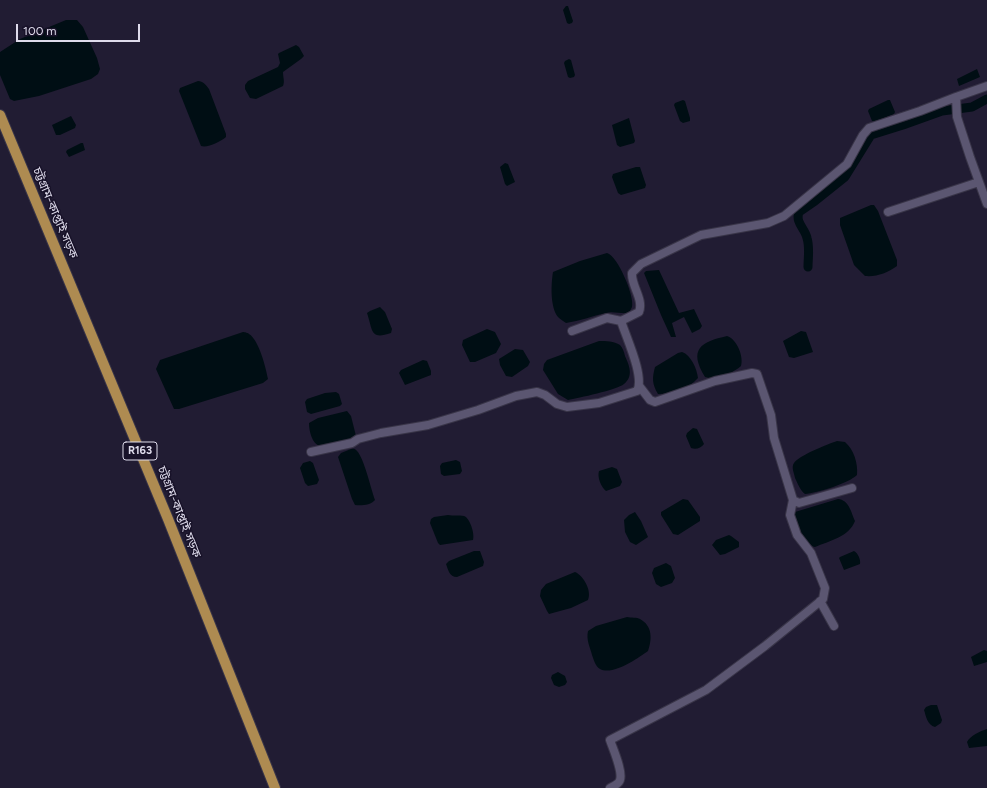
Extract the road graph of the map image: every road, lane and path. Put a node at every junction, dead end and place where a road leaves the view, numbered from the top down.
1 (987, 86) edge
2 (956, 97) junction
3 (0, 115) edge
4 (979, 182) junction
5 (987, 204) edge
6 (888, 212) dead end
7 (621, 321) junction
8 (572, 331) dead end
9 (640, 387) junction
10 (311, 452) dead end
11 (852, 488) dead end
12 (793, 500) junction
13 (820, 601) junction
14 (834, 626) dead end
15 (275, 788) edge
16 (610, 788) edge

1 - 2 street
2 - 4 street
2 - 7 street
3 - 15 main road, চট্টগ্রাম-কাপ্তাই সড়ক / R163
4 - 5 street
4 - 6 street
7 - 8 street
7 - 9 street
9 - 10 street
9 - 12 street
11 - 12 street
12 - 13 street
13 - 14 street
13 - 16 street

